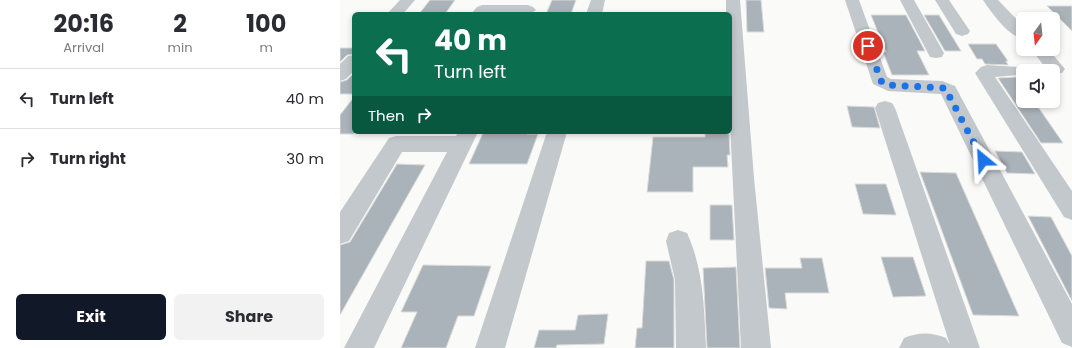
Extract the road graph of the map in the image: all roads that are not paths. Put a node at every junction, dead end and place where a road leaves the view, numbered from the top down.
1 (408, 0) edge
2 (598, 0) edge
3 (733, 0) edge
4 (852, 0) edge
5 (907, 0) edge
6 (942, 0) edge
7 (990, 0) edge
8 (483, 8) edge
9 (529, 8) edge
10 (397, 12) edge
11 (595, 12) edge
12 (1016, 28) edge
13 (962, 31) dead end
14 (936, 53) dead end
15 (1045, 56) edge
16 (352, 62) edge
17 (1052, 64) edge
18 (1013, 72) dead end
19 (340, 75) edge
20 (885, 108) dead end
21 (556, 134) edge
22 (400, 138) edge
23 (465, 138) edge
24 (1072, 210) edge
25 (340, 233) edge
26 (678, 241) dead end
27 (1072, 333) edge
28 (359, 348) edge
29 (490, 348) edge
30 (691, 348) edge
31 (756, 348) edge
32 (914, 348) edge
33 (936, 348) edge
34 (965, 348) edge

1 - 10 street
2 - 11 street
3 - 31 street
4 - 27 street
5 - 14 street
6 - 13 street
7 - 12 street
8 - 9 street
15 - 17 street
16 - 19 street
18 - 24 street
20 - 34 street
21 - 29 street
22 - 23 street
22 - 25 street
23 - 28 street
26 - 30 street
32 - 33 street

